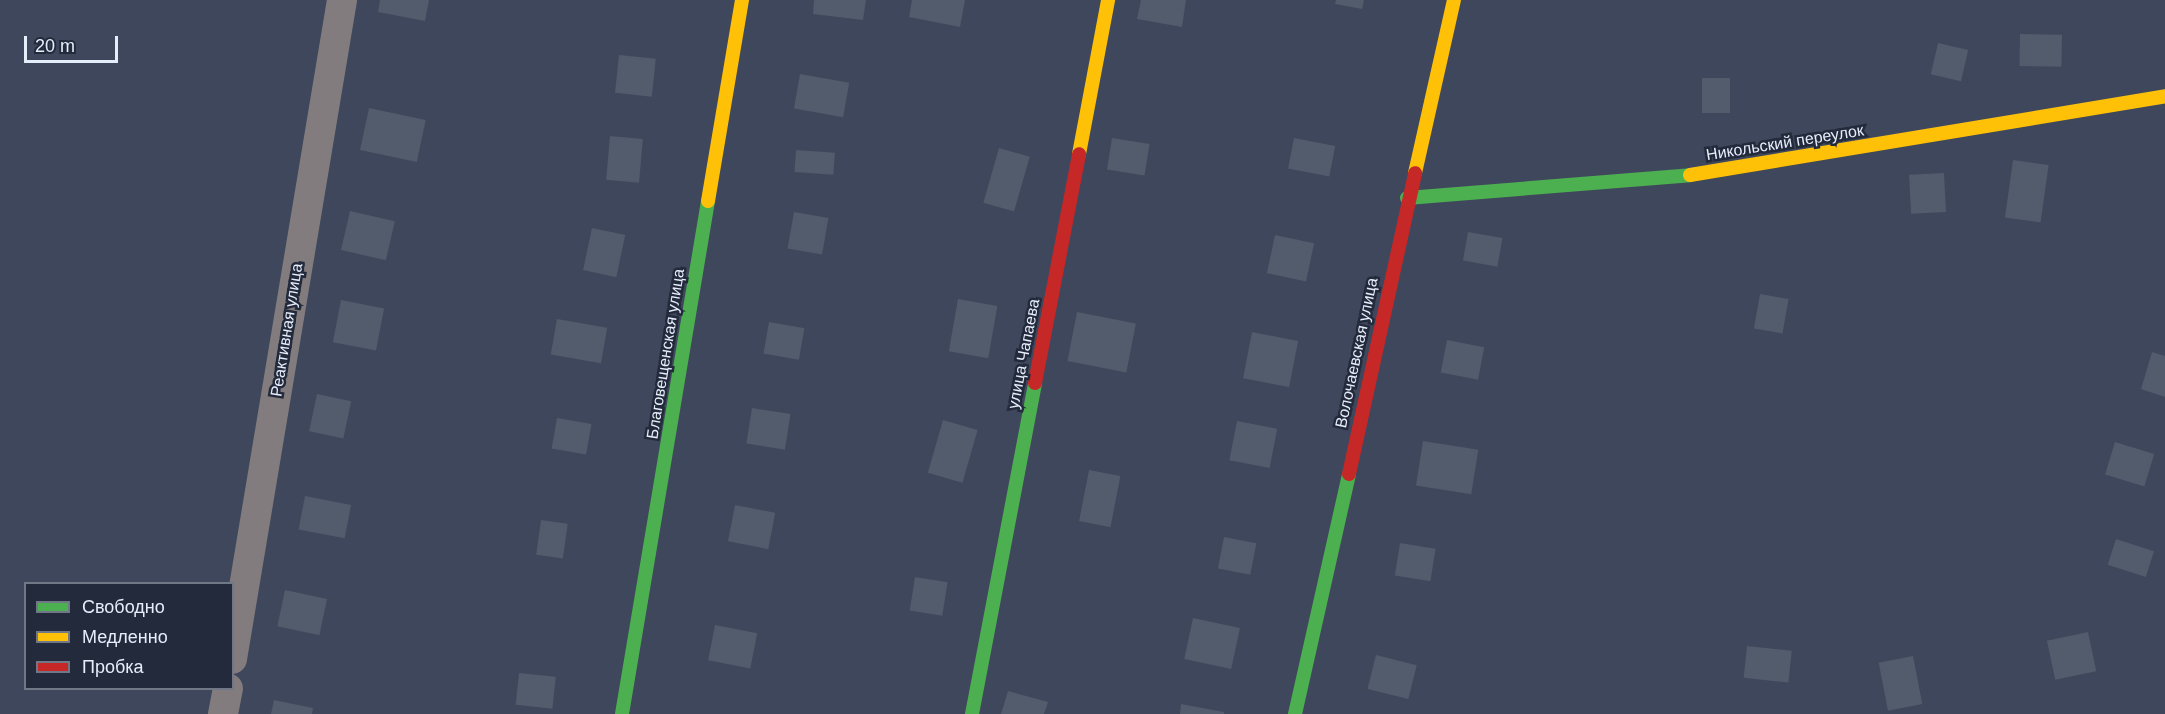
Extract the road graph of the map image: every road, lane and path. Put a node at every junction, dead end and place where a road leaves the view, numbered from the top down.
1 (342, 0) edge
2 (742, 0) edge
3 (1108, 0) edge
4 (1454, 0) edge
5 (2165, 96) edge
6 (1407, 198) junction
7 (234, 647) edge
8 (228, 690) edge
9 (223, 714) edge
10 (622, 714) edge
11 (972, 714) edge
12 (1295, 714) edge

1 - 7 street, Реактивная улица
2 - 10 street, Благовещенская улица
3 - 11 street, улица Чапаева
4 - 6 street, Волочаевская улица
5 - 6 street, Никольский переулок
6 - 12 street, Волочаевская улица
8 - 9 street

